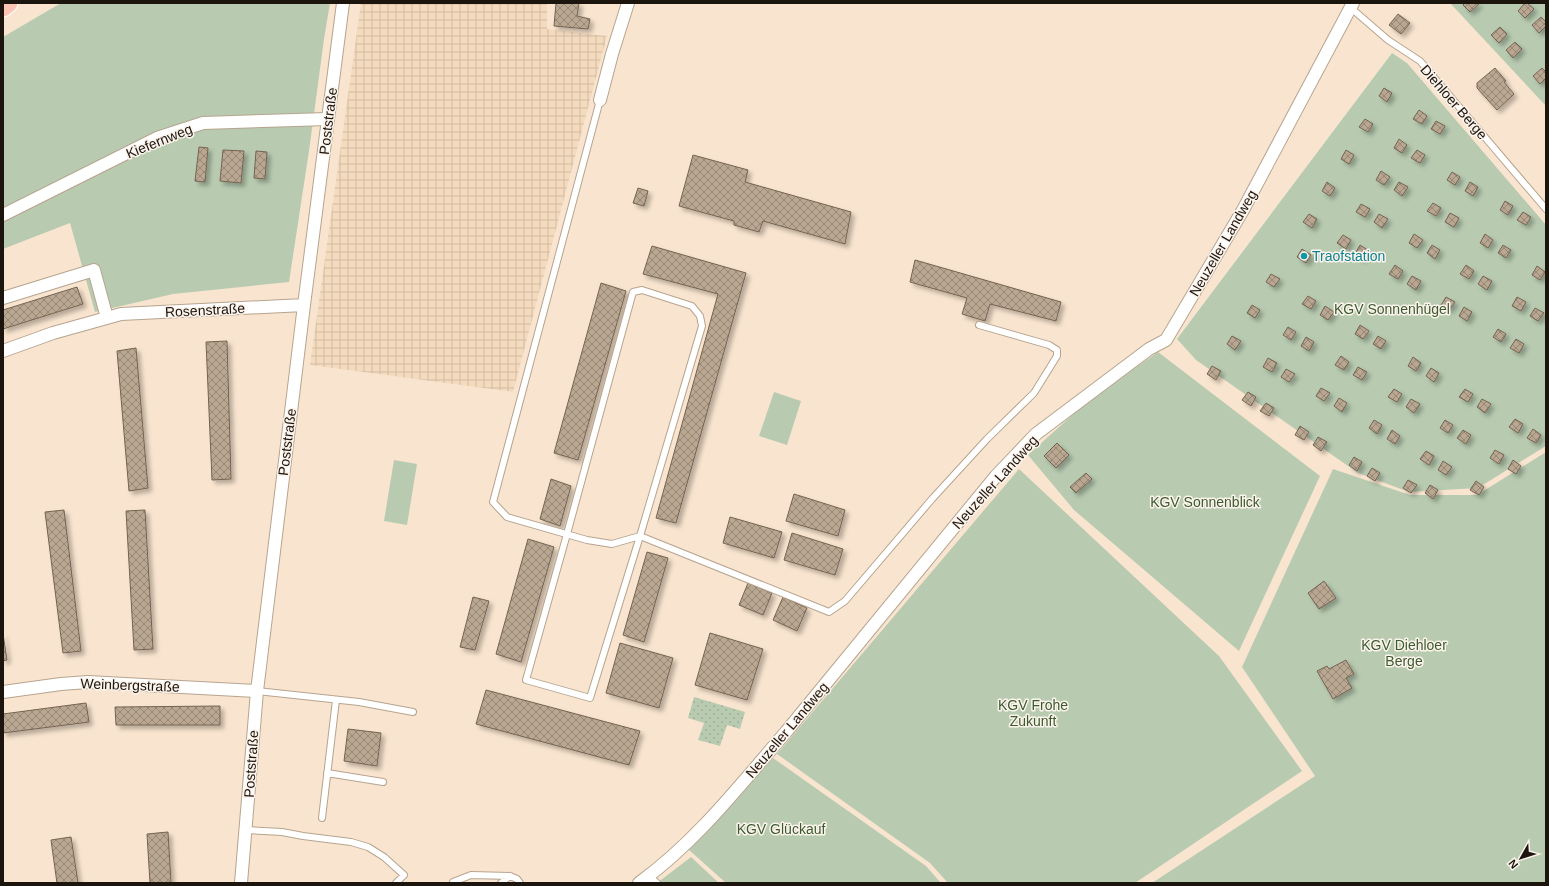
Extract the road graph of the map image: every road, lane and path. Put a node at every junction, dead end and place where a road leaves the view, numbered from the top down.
1 (8, 3) edge
2 (343, 3) edge
3 (628, 3) edge
4 (1352, 5) edge
5 (3, 7) edge
6 (600, 100) joint
7 (328, 119) junction
8 (1546, 209) edge
9 (3, 215) edge
10 (3, 298) edge
11 (304, 305) junction
12 (107, 318) junction
13 (979, 325) dead end
14 (3, 351) edge
15 (567, 534) junction
16 (640, 536) junction
17 (257, 691) junction
18 (3, 692) edge
19 (336, 700) junction
20 (413, 712) dead end
21 (327, 773) junction
22 (383, 782) dead end
23 (322, 818) dead end
24 (246, 830) junction
25 (510, 876) junction
26 (653, 879) edge
27 (241, 883) edge
28 (396, 883) edge
29 (454, 883) edge
30 (501, 883) edge
31 (520, 883) edge
32 (639, 883) edge

1 - 5 main road
2 - 7 street, Poststraße
3 - 6 street
4 - 8 lane, Diehloer Berge
4 - 26 street, Neuzeller Landweg
6 - 15 lane
7 - 9 street, Kiefernweg
7 - 11 street, Poststraße
10 - 12 street
11 - 12 street, Rosenstraße
11 - 17 street, Poststraße
12 - 14 street, Rosenstraße
13 - 16 lane
15 - 16 lane
15 - 16 lane
15 - 16 lane
17 - 18 street, Weinbergstraße
17 - 19 lane
17 - 24 street, Poststraße
19 - 20 lane
19 - 21 lane
21 - 22 lane
21 - 23 lane
24 - 27 street, Poststraße
24 - 28 lane
25 - 29 lane
25 - 30 lane
25 - 31 lane
26 - 32 street, Neuzeller Landweg

